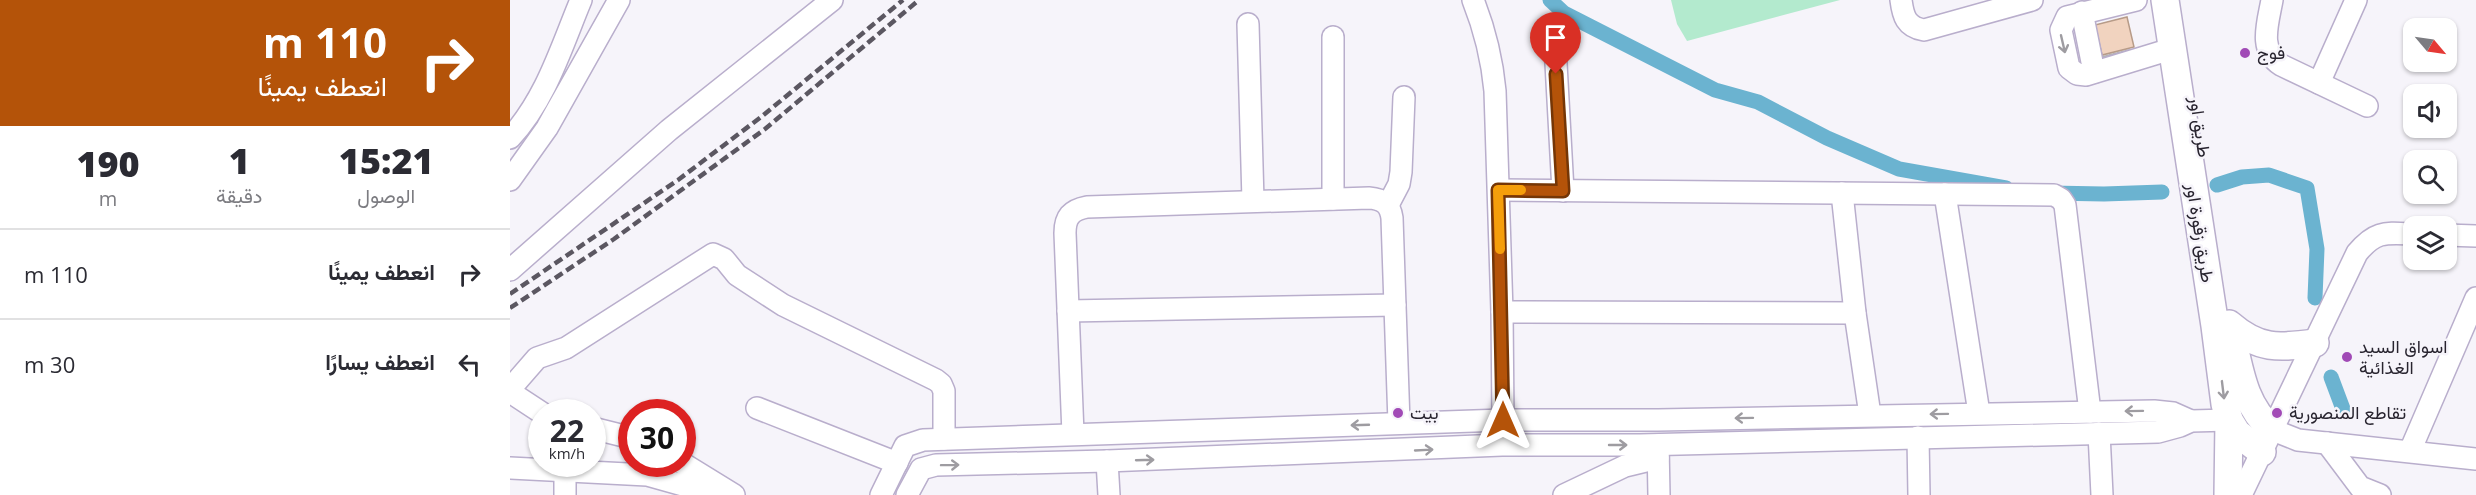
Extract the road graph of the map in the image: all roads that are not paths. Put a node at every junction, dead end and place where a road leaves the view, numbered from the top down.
1 (581, 0) edge
2 (620, 0) edge
3 (832, 0) edge
4 (1473, 0) edge
5 (1900, 0) edge
6 (2136, 0) edge
7 (2165, 0) edge
8 (2182, 0) edge
9 (2272, 0) edge
10 (2356, 0) edge
11 (2024, 1) edge
12 (1248, 24) dead end
13 (1554, 27) dead end
14 (1333, 37) dead end
15 (2171, 50) junction
16 (2319, 83) junction
17 (1404, 97) dead end
18 (2367, 106) dead end
19 (510, 138) edge
20 (510, 180) edge
21 (1498, 190) junction
22 (1563, 191) junction
23 (1842, 194) junction
24 (1945, 194) junction
25 (1333, 199) junction
26 (1253, 201) junction
27 (1388, 205) junction
28 (2403, 234) edge
29 (2457, 235) edge
30 (2476, 236) edge
31 (510, 270) edge
32 (2476, 298) edge
33 (1395, 305) junction
34 (1068, 311) junction
35 (1502, 312) junction
36 (1855, 313) junction
37 (2222, 325) junction
38 (2315, 343) junction
39 (510, 391) edge
40 (528, 403) edge
41 (757, 408) dead end
42 (2090, 412) junction
43 (1979, 413) junction
44 (1870, 415) junction
45 (1503, 420) junction
46 (1658, 420) junction
47 (2229, 420) junction
48 (2191, 421) junction
49 (1399, 423) junction
50 (2099, 433) junction
51 (1073, 434) junction
52 (1918, 437) junction
53 (944, 439) junction
54 (2267, 441) junction
55 (2327, 443) junction
56 (1658, 451) junction
57 (2410, 451) junction
58 (2475, 454) edge
59 (1107, 461) junction
60 (897, 463) junction
61 (510, 468) edge
62 (528, 469) edge
63 (696, 472) edge
64 (565, 477) edge
65 (600, 477) edge
66 (647, 485) edge
67 (565, 495) edge
68 (718, 495) edge
69 (734, 495) edge
70 (881, 495) edge
71 (907, 495) edge
72 (1109, 495) edge
73 (1564, 495) edge
74 (1659, 495) edge
75 (1919, 495) edge
76 (2102, 495) edge
77 (2228, 495) edge
78 (2241, 495) edge
79 (2380, 495) edge

1 - 19 street
2 - 20 street
3 - 31 street
4 - 21 street
5 - 11 street
6 -> 15 street
7 - 15 main road, طريق زقورة اور
8 - 37 main road, طريق اور
9 - 16 street
10 - 16 street
12 - 26 street
13 - 22 street
14 - 25 street
15 - 37 main road, طريق زقورة اور
16 - 18 street
17 - 27 street
21 - 22 street
21 - 35 street
22 - 23 street
23 - 24 street
23 - 36 street
24 - 42 street
24 - 43 street
25 - 26 street
25 - 27 street
26 - 34 street
27 - 33 street
28 - 38 street
29 - 30 street
32 - 57 street
33 - 34 street
33 - 49 street
34 - 51 street
35 - 36 street
35 - 45 street
36 - 44 street
37 - 38 main road
37 -> 47 main road, طريق زقورة اور
37 - 54 main road
38 - 54 street
39 - 40 street
39 - 53 street
41 - 60 street
42 - 43 street
48 -> 42 street
43 -> 44 street
44 -> 46 street
45 - 46 street
45 - 49 street
46 - 56 street
47 - 48 street
47 - 54 main road
47 - 77 main road, طريق زقورة اور
48 - 50 street
49 -> 51 street
50 - 52 street
50 - 76 street
51 - 53 street
52 - 56 street
52 - 75 street
53 - 60 street
54 - 55 street
54 - 78 street
55 - 57 street
55 - 79 street
59 -> 56 street
56 - 73 street
56 - 74 street
57 - 58 street
71 -> 59 street
59 - 72 street
60 - 70 street
61 - 62 street
63 - 69 street
64 - 67 street
65 - 66 street
66 - 68 street

